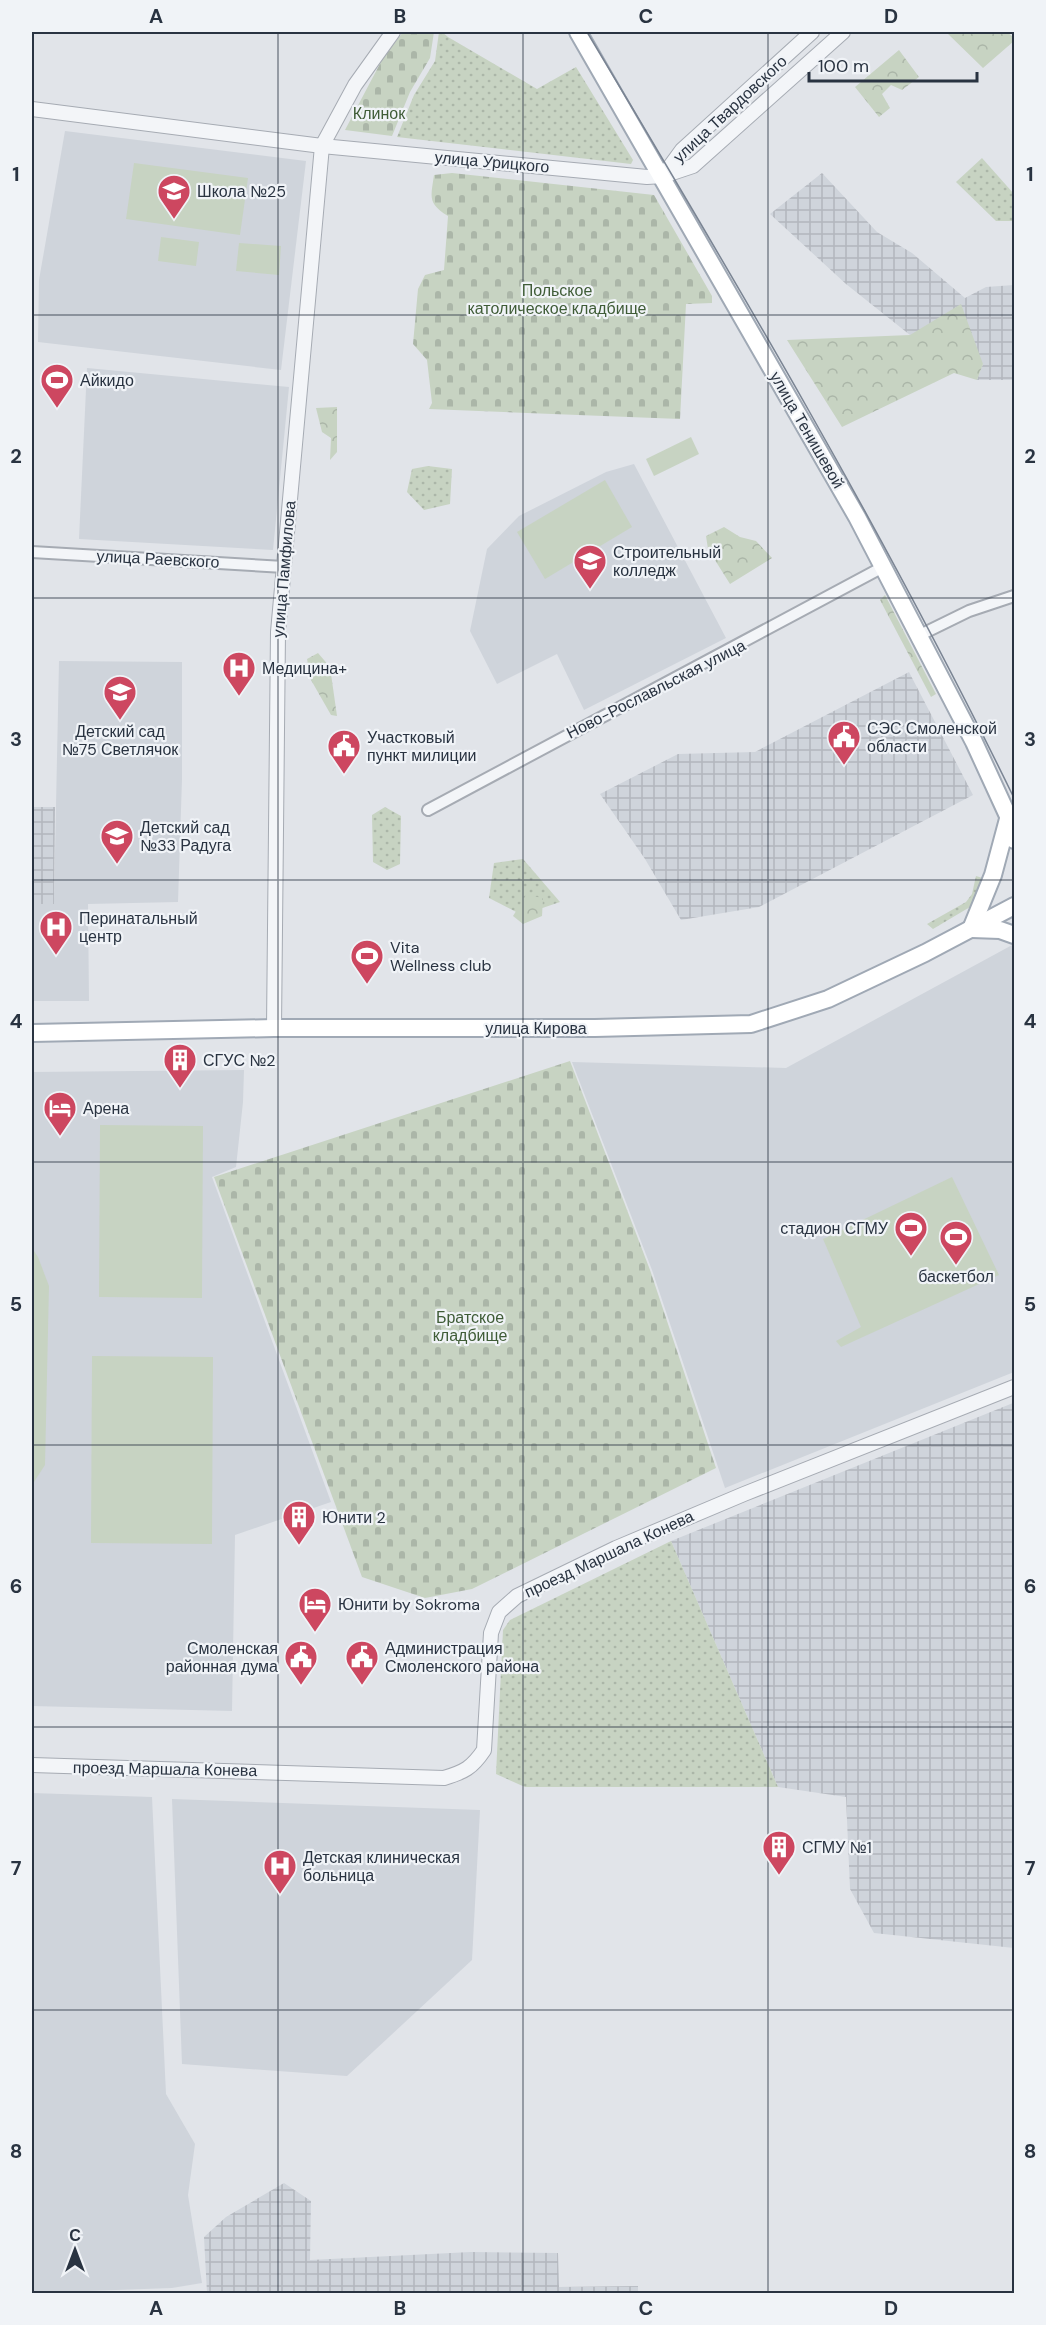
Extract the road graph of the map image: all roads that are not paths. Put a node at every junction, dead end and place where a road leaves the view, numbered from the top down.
1 (393, 32) edge
2 (578, 32) edge
3 (812, 32) edge
4 (843, 32) edge
5 (32, 109) edge
6 (322, 146) junction
7 (663, 176) junction
8 (32, 552) edge
9 (284, 567) junction
10 (883, 567) junction
11 (1014, 597) edge
12 (918, 636) junction
13 (428, 810) dead end
14 (1011, 822) edge
15 (1014, 840) edge
16 (1014, 906) edge
17 (971, 929) junction
18 (1014, 935) edge
19 (274, 1028) junction
20 (32, 1033) edge
21 (1014, 1387) edge
22 (32, 1765) edge

1 - 6 street
2 - 7 main road, улица Тенишевой
3 - 7 street, улица Твардовского
4 - 7 street, улица Твардовского
5 - 6 street, улица Урицкого
6 - 7 street, улица Урицкого
6 - 9 street, улица Памфилова
7 - 10 main road, улица Тенишевой
8 - 9 street, улица Раевского
9 - 19 street, улица Памфилова
10 - 12 main road, улица Тенишевой
10 - 13 street, Ново-Рославльская улица
11 - 12 street
12 - 14 main road, улица Тенишевой
14 - 15 main road, улица Тенишевой
14 - 17 main road
16 - 17 main road, улица Кирова
17 - 18 main road
17 - 19 main road, улица Кирова
19 - 20 main road, улица Кирова
21 - 22 street, проезд Маршала Конева

